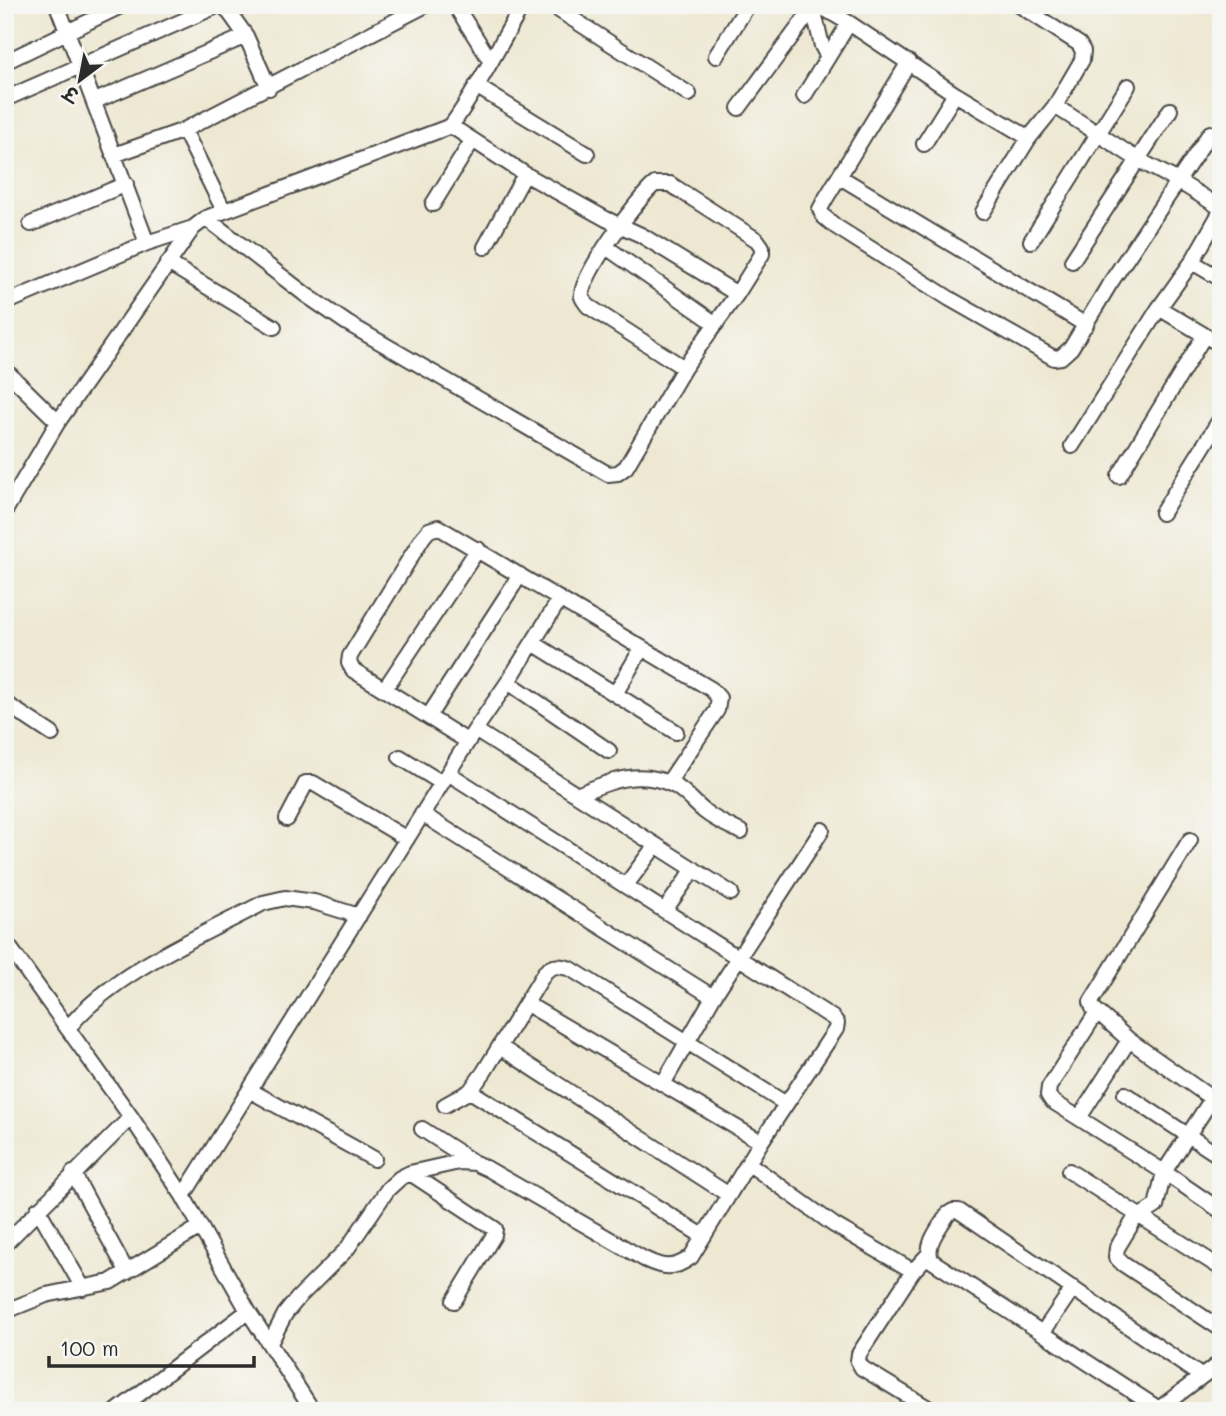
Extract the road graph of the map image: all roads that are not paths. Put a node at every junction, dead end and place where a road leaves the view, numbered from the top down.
1 (57, 5) edge
2 (123, 5) edge
3 (222, 5) edge
4 (426, 5) edge
5 (455, 5) edge
6 (523, 5) edge
7 (551, 5) edge
8 (748, 5) edge
9 (1019, 5) edge
10 (822, 7) edge
11 (849, 23) junction
12 (68, 31) junction
13 (246, 36) junction
14 (716, 56) dead end
15 (828, 57) junction
16 (490, 60) junction
17 (5, 62) edge
18 (909, 62) junction
19 (81, 67) junction
20 (476, 86) junction
21 (1128, 86) dead end
22 (269, 88) junction
23 (689, 94) dead end
24 (955, 94) junction
25 (804, 96) dead end
26 (5, 99) edge
27 (95, 101) junction
28 (1055, 106) junction
29 (739, 108) dead end
30 (1170, 110) dead end
31 (451, 126) junction
32 (184, 130) junction
33 (1097, 133) junction
34 (1210, 133) dead end
35 (1029, 138) junction
36 (472, 141) junction
37 (924, 144) dead end
38 (587, 154) dead end
39 (114, 155) junction
40 (1137, 159) junction
41 (525, 174) junction
42 (840, 177) junction
43 (1178, 181) junction
44 (126, 184) junction
45 (433, 204) dead end
46 (1221, 209) edge
47 (224, 211) junction
48 (983, 212) dead end
49 (206, 218) junction
50 (31, 224) dead end
51 (620, 225) junction
52 (194, 228) junction
53 (1031, 241) dead end
54 (147, 243) junction
55 (485, 247) dead end
56 (606, 247) junction
57 (1072, 261) dead end
58 (1192, 262) junction
59 (168, 263) junction
60 (1221, 279) edge
61 (737, 294) junction
62 (5, 303) edge
63 (1159, 308) junction
64 (716, 324) junction
65 (1086, 326) junction
66 (274, 327) dead end
67 (1205, 335) junction
68 (1221, 345) edge
69 (684, 368) junction
70 (5, 370) edge
71 (1221, 418) edge
72 (58, 422) junction
73 (1072, 446) dead end
74 (1119, 476) dead end
75 (5, 511) edge
76 (1162, 513) dead end
77 (478, 549) junction
78 (520, 575) junction
79 (560, 599) junction
80 (533, 643) junction
81 (642, 648) junction
82 (508, 682) junction
83 (384, 690) junction
84 (615, 694) junction
85 (5, 703) edge
86 (428, 717) junction
87 (676, 732) dead end
88 (52, 734) dead end
89 (471, 736) junction
90 (610, 751) dead end
91 (400, 757) dead end
92 (445, 778) junction
93 (668, 783) junction
94 (577, 794) junction
95 (422, 814) junction
96 (287, 819) dead end
97 (822, 830) dead end
98 (741, 832) dead end
99 (407, 839) junction
100 (1190, 840) dead end
101 (656, 845) junction
102 (694, 869) junction
103 (626, 886) junction
104 (731, 893) dead end
105 (665, 910) junction
106 (359, 916) junction
107 (5, 941) edge
108 (739, 957) junction
109 (713, 997) junction
110 (527, 1004) junction
111 (1097, 1012) junction
112 (68, 1028) junction
113 (1129, 1040) junction
114 (688, 1044) junction
115 (500, 1047) junction
116 (663, 1084) junction
117 (1221, 1086) edge
118 (251, 1091) junction
119 (470, 1091) junction
120 (1125, 1094) dead end
121 (1217, 1102) edge
122 (786, 1104) junction
123 (445, 1105) dead end
124 (131, 1117) junction
125 (1079, 1118) junction
126 (422, 1129) dead end
127 (1186, 1136) junction
128 (761, 1142) junction
129 (1221, 1157) edge
130 (374, 1159) dead end
131 (475, 1163) junction
132 (748, 1163) junction
133 (1069, 1171) dead end
134 (1164, 1172) junction
135 (73, 1173) junction
136 (410, 1173) junction
137 (183, 1195) junction
138 (729, 1195) junction
139 (38, 1209) junction
140 (1221, 1211) edge
141 (1139, 1216) junction
142 (200, 1227) junction
143 (703, 1236) junction
144 (5, 1244) edge
145 (928, 1255) junction
146 (1221, 1268) edge
147 (913, 1271) junction
148 (127, 1272) junction
149 (83, 1288) junction
150 (1073, 1288) junction
151 (454, 1301) dead end
152 (5, 1307) edge
153 (248, 1311) junction
154 (1221, 1329) edge
155 (1043, 1332) junction
156 (271, 1343) junction
157 (1221, 1362) edge
158 (1201, 1377) junction
159 (126, 1409) edge
160 (1157, 1410) edge
161 (313, 1411) edge
162 (933, 1411) edge

1 - 12 street
2 - 12 street
3 - 13 street
3 - 19 street
4 - 22 street
5 - 16 street
6 - 16 street
7 - 23 street
8 - 14 street
9 - 28 street
10 - 11 street
10 - 15 street
10 - 29 street
11 - 15 street
11 - 18 street
12 - 17 street
12 - 19 street
13 - 22 street
13 - 27 street
15 - 25 street
16 - 20 street
18 - 24 street
18 - 42 street
19 - 26 street
19 - 27 street
20 - 31 street
20 - 38 street
21 - 33 street
22 - 32 street
24 - 35 street
24 - 37 street
27 - 39 street
28 - 33 street
28 - 35 street
30 - 40 street
31 - 36 street
31 - 47 street
32 - 39 street
32 - 47 street
33 - 40 street
33 - 53 street
34 - 43 street
35 - 48 street
36 - 41 street
36 - 45 street
39 - 44 street
40 - 43 street
40 - 57 street
41 - 51 street
41 - 55 street
42 - 65 street
42 - 65 street
43 - 46 street
43 - 65 street
44 - 50 street
44 - 54 street
46 - 58 street
47 - 49 street
49 - 52 street
49 - 69 street
51 - 56 street
51 - 61 street
51 - 61 street
52 - 54 street
52 - 59 street
54 - 62 street
56 - 64 street
56 - 69 street
58 - 60 street
58 - 63 street
59 - 66 street
59 - 72 street
61 - 64 street
63 - 67 street
63 - 73 street
64 - 69 street
67 - 68 street
67 - 74 street
70 - 72 street
71 - 76 street
72 - 75 street
77 - 78 street
77 - 83 street
77 - 83 street
78 - 79 street
78 - 86 street
79 - 80 street
79 - 81 street
80 - 82 street
80 - 84 street
81 - 84 street
81 - 93 street
82 - 89 street
82 - 90 street
83 - 86 street
84 - 87 street
85 - 88 street
86 - 89 street
89 - 92 street
89 - 94 street
91 - 92 street
92 - 95 street
92 - 103 street
93 - 94 street
93 - 98 street
94 - 101 street
95 - 99 street
95 - 109 street
96 - 99 street
97 - 108 street
99 - 106 street
100 - 111 street
101 - 102 street
101 - 103 street
102 - 104 street
102 - 105 street
103 - 105 street
105 - 108 street
106 - 112 street
106 - 118 street
107 - 112 street
108 - 109 street
108 - 122 street
109 - 114 street
110 - 114 street
110 - 115 street
110 - 116 street
111 - 113 street
111 - 125 street
112 - 124 street
113 - 121 street
113 - 125 street
114 - 116 street
114 - 122 street
115 - 119 street
115 - 138 street
116 - 128 street
117 - 121 street
118 - 130 street
118 - 137 street
119 - 123 street
119 - 143 street
120 - 127 street
121 - 127 street
122 - 128 street
124 - 135 street
124 - 137 street
125 - 134 street
126 - 131 street
127 - 129 street
127 - 134 street
128 - 132 street
131 - 136 street
131 - 143 street
132 - 138 street
132 - 147 street
133 - 141 street
134 - 140 street
134 - 141 street
135 - 139 street
135 - 148 street
136 - 151 street
136 - 156 street
137 - 142 street
138 - 143 street
139 - 144 street
139 - 149 street
141 - 146 street
141 - 154 street
142 - 148 street
142 - 153 street
145 - 147 street
145 - 150 street
145 - 155 street
147 - 162 street
148 - 149 street
149 - 152 street
150 - 155 street
150 - 158 street
153 - 156 street
153 - 159 street
155 - 160 street
156 - 161 street
157 - 158 street
158 - 160 street

